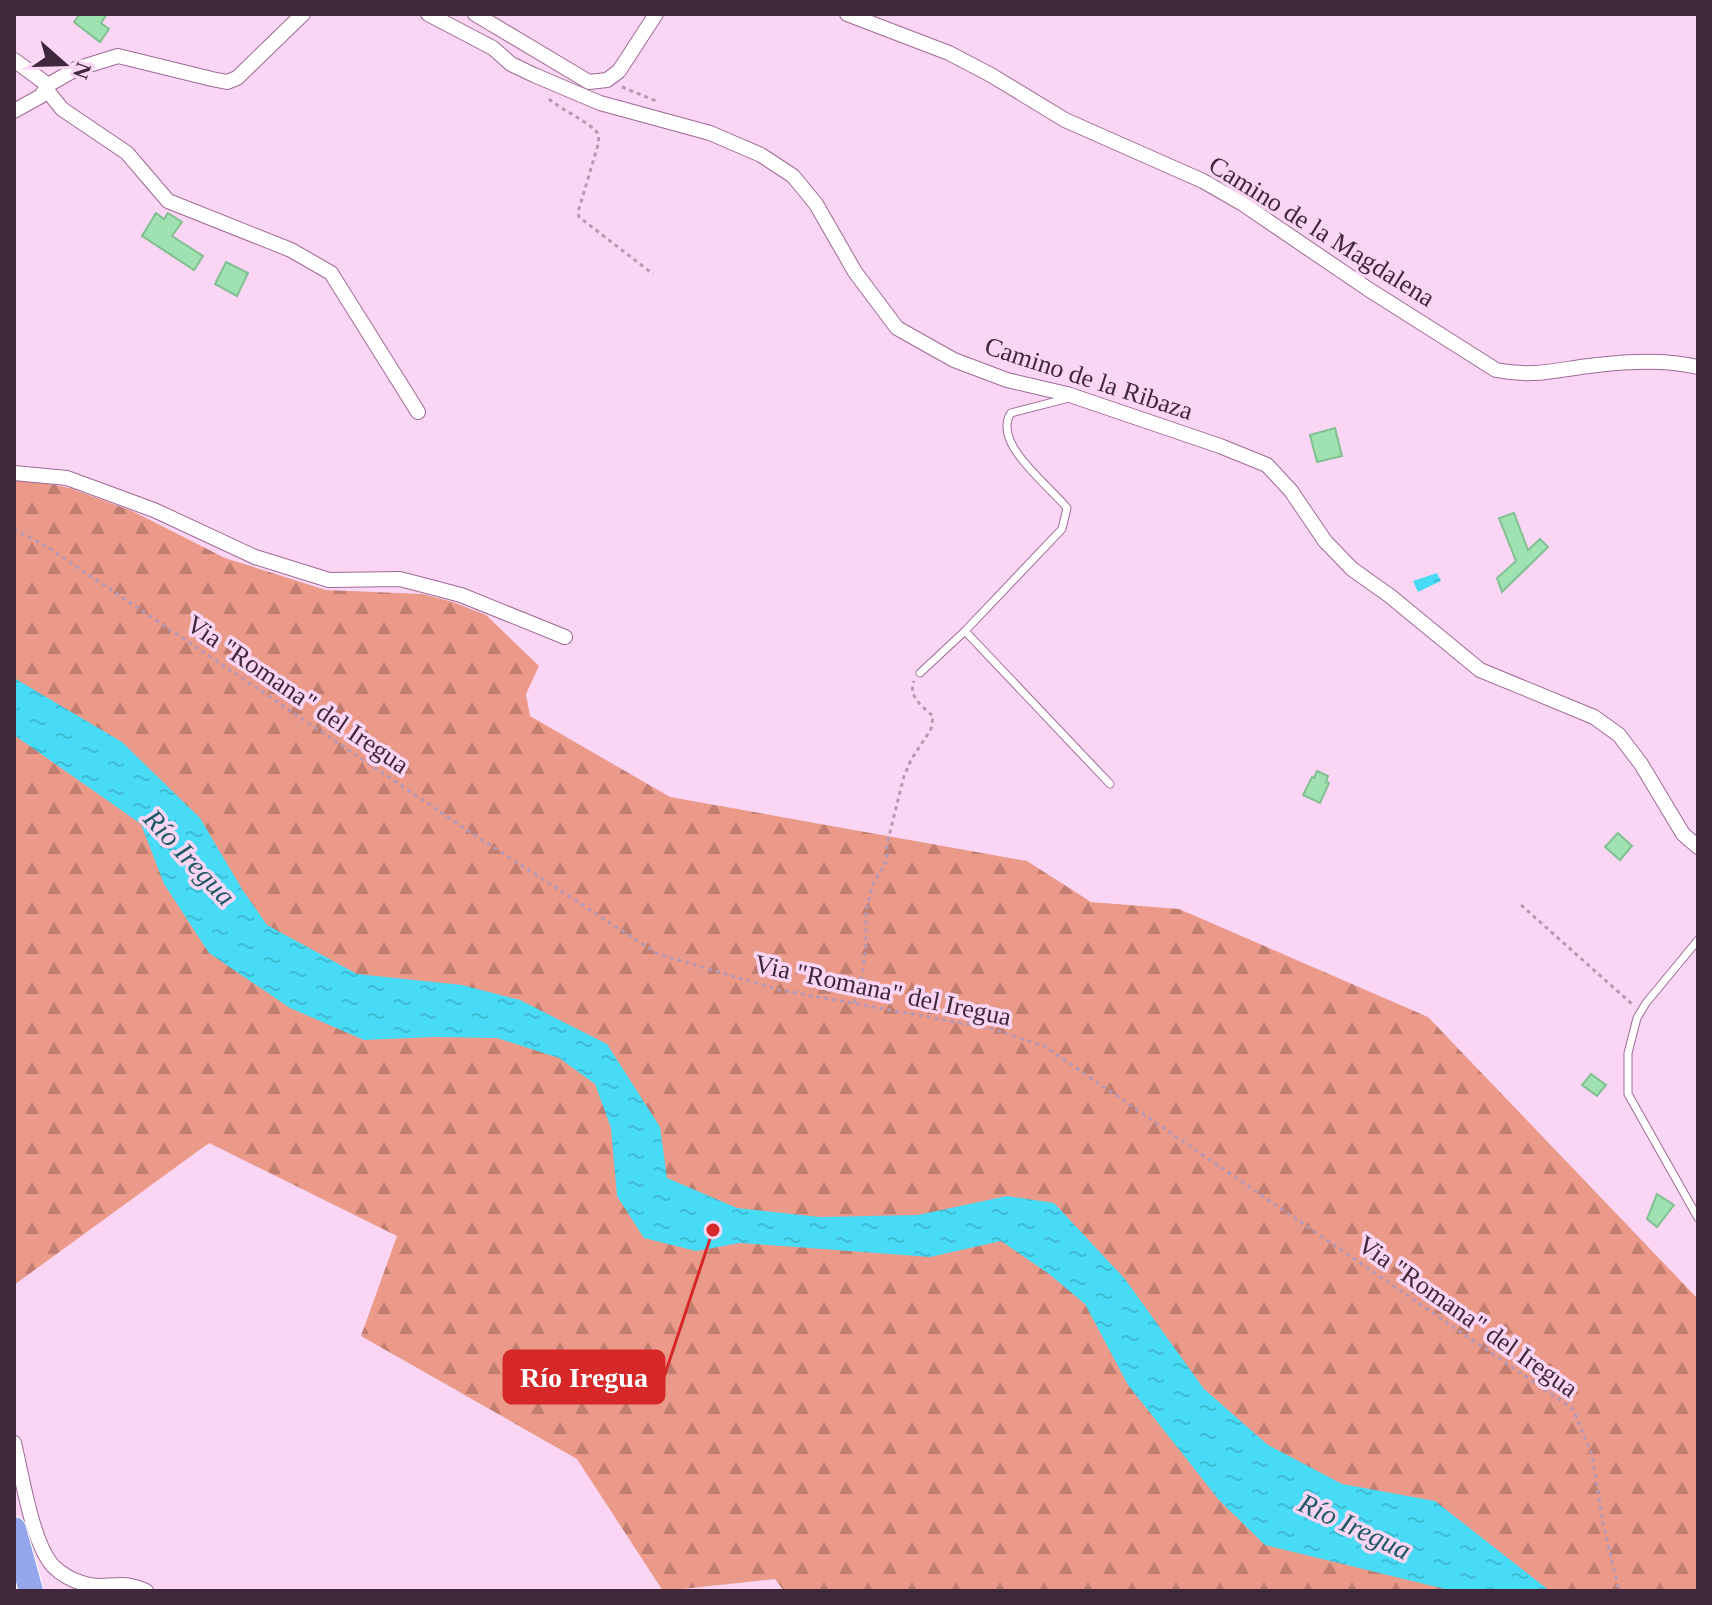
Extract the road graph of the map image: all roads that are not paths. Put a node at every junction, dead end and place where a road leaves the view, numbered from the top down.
1 (303, 14) edge
2 (428, 14) edge
3 (475, 14) edge
4 (656, 14) edge
5 (847, 14) edge
6 (14, 60) edge
7 (47, 87) junction
8 (14, 111) edge
9 (1698, 367) edge
10 (1075, 397) junction
11 (418, 412) dead end
12 (14, 473) edge
13 (965, 631) junction
14 (565, 637) dead end
15 (920, 673) road end
16 (1110, 784) dead end
17 (1698, 847) edge
18 (1698, 940) edge
19 (1698, 1218) edge
20 (14, 1443) edge
21 (14, 1529) edge
22 (31, 1591) edge
23 (146, 1591) edge

1 - 7 street
2 - 10 street, Camino de la Ribaza
3 - 4 street
5 - 9 street, Camino de la Magdalena
6 - 7 street
7 - 8 street
7 - 11 street
10 - 13 lane
10 - 17 street, Camino de la Ribaza
12 - 14 street
13 - 15 lane
13 - 16 lane
18 - 19 lane
20 - 23 street
21 - 22 highway

